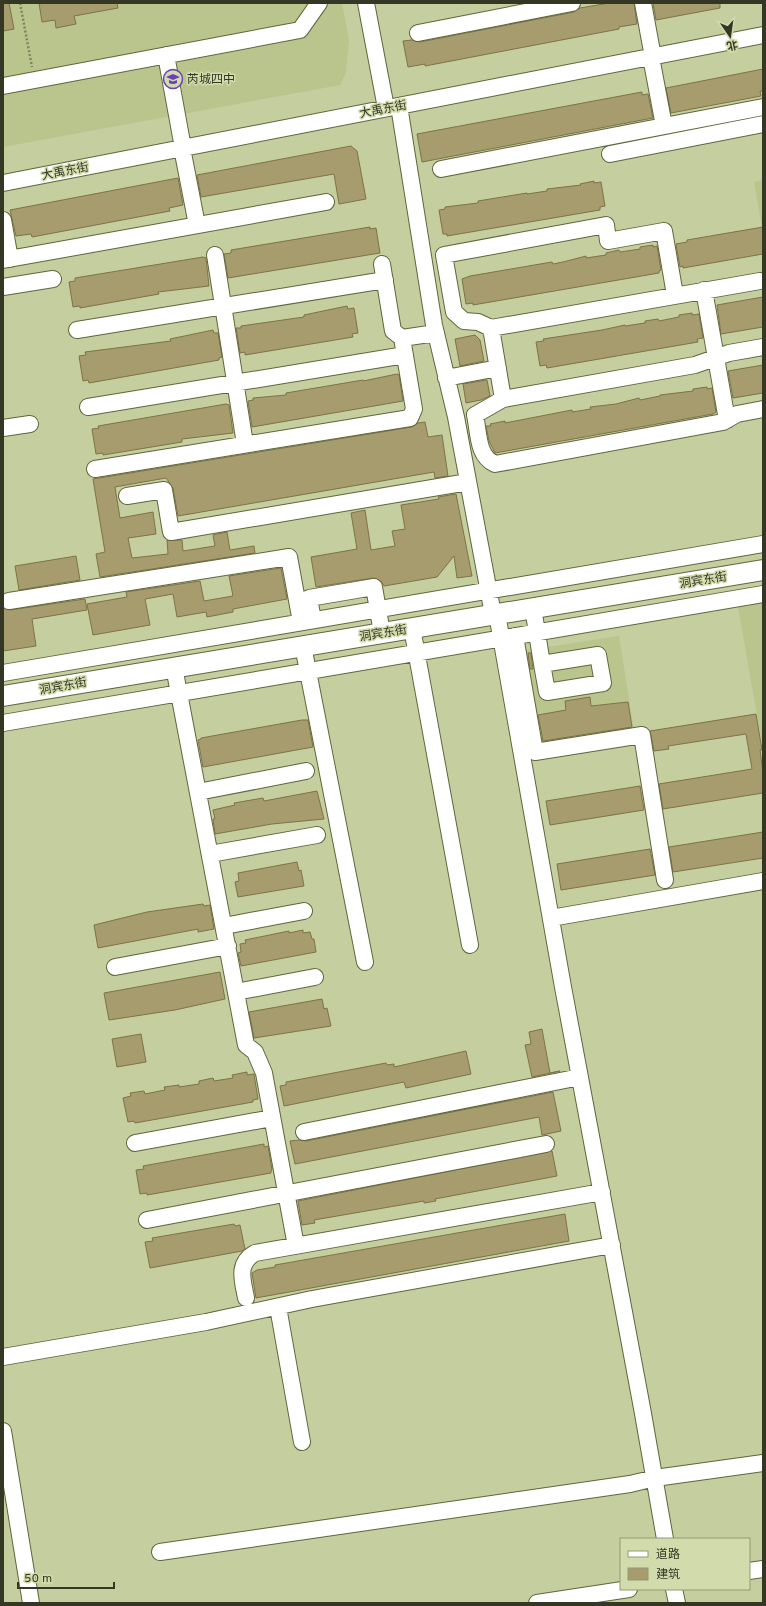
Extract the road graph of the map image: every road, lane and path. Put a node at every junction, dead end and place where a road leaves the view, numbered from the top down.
1 (20, 3) edge
2 (319, 3) edge
3 (366, 3) edge
4 (572, 3) edge
5 (643, 3) edge
6 (418, 33) dead end
7 (763, 35) edge
8 (166, 55) junction
9 (652, 57) junction
10 (35, 80) junction
11 (3, 86) edge
12 (392, 107) junction
13 (763, 107) edge
14 (763, 124) edge
15 (664, 126) junction
16 (183, 148) junction
17 (610, 154) dead end
18 (441, 169) dead end
19 (3, 183) edge
20 (326, 202) dead end
21 (3, 220) edge
22 (198, 225) junction
23 (215, 255) dead end
24 (7, 259) edge
25 (382, 264) dead end
26 (53, 279) dead end
27 (385, 280) junction
28 (760, 281) dead end
29 (3, 287) edge
30 (704, 290) junction
31 (675, 295) junction
32 (223, 307) junction
33 (490, 328) junction
34 (77, 330) dead end
35 (436, 333) junction
36 (402, 338) junction
37 (763, 347) edge
38 (405, 355) junction
39 (716, 358) junction
40 (498, 368) junction
41 (446, 378) junction
42 (235, 383) junction
43 (503, 399) junction
44 (88, 407) dead end
45 (763, 409) edge
46 (727, 420) junction
47 (30, 424) dead end
48 (3, 428) edge
49 (245, 444) junction
50 (95, 469) dead end
51 (468, 482) junction
52 (127, 496) dead end
53 (763, 544) edge
54 (763, 570) edge
55 (488, 590) junction
56 (763, 594) edge
57 (9, 601) dead end
58 (533, 608) junction
59 (378, 609) junction
60 (495, 614) junction
61 (307, 621) junction
62 (412, 628) junction
63 (382, 633) junction
64 (537, 633) junction
65 (508, 638) junction
66 (303, 646) junction
67 (416, 653) junction
68 (542, 664) dead end
69 (174, 667) junction
70 (308, 672) junction
71 (3, 673) edge
72 (179, 693) junction
73 (3, 696) edge
74 (3, 723) edge
75 (306, 771) dead end
76 (198, 792) junction
77 (317, 836) dead end
78 (210, 854) junction
79 (665, 880) dead end
80 (763, 881) edge
81 (304, 911) dead end
82 (551, 918) junction
83 (224, 926) junction
84 (470, 945) dead end
85 (228, 946) junction
86 (365, 962) dead end
87 (115, 967) dead end
88 (315, 977) dead end
89 (236, 992) junction
90 (580, 1077) junction
91 (272, 1118) junction
92 (304, 1132) dead end
93 (135, 1143) dead end
94 (546, 1144) dead end
95 (602, 1192) junction
96 (286, 1193) junction
97 (147, 1220) dead end
98 (612, 1245) junction
99 (296, 1246) junction
100 (246, 1298) dead end
101 (278, 1307) junction
102 (3, 1357) edge
103 (3, 1431) edge
104 (302, 1442) dead end
105 (763, 1463) edge
106 (655, 1478) junction
107 (665, 1538) edge
108 (160, 1552) dead end
109 (763, 1569) edge
110 (750, 1571) edge
111 (622, 1590) edge
112 (674, 1590) edge
113 (31, 1603) edge
114 (537, 1603) edge
115 (677, 1603) edge

1 - 10 path
2 - 8 street
3 - 12 street
4 - 6 street
5 - 9 street
7 - 9 street, 大禹东街
8 - 10 street
8 - 16 street
9 - 12 street, 大禹东街
9 - 15 street
10 - 11 street
12 - 16 street, 大禹东街
12 - 35 street
13 - 15 street
14 - 17 street
15 - 18 street
16 - 19 street, 大禹东街
16 - 22 street
20 - 22 street
21 - 24 street
22 - 24 street
23 - 32 street
25 - 27 street
26 - 29 street
27 - 32 street
27 - 36 street
28 - 30 street
30 - 31 street
30 - 39 street
31 - 33 street
31 - 33 street
32 - 34 street
32 - 42 street
33 - 40 street
35 - 36 street
35 - 41 street
36 - 38 street
37 - 39 street
38 - 42 street
38 - 49 street
39 - 43 street
39 - 46 street
40 - 41 street
40 - 43 street
41 - 51 street
42 - 44 street
42 - 49 street
43 - 46 street
45 - 46 street
47 - 48 street
49 - 50 street
51 - 52 street
51 - 55 street
53 - 55 street
54 - 58 main road, 洞宾东街
55 - 59 street
55 - 60 street
56 - 64 street
57 - 61 street
58 - 60 main road, 洞宾东街
58 - 64 street
59 - 61 street
59 - 61 street
59 - 63 street
60 - 62 main road, 洞宾东街
60 - 65 street
61 - 71 street
62 - 63 main road, 洞宾东街
62 - 67 street
63 - 66 main road, 洞宾东街
64 - 65 street
64 - 68 street
65 - 67 street
65 - 79 street
65 - 82 street
66 - 69 main road, 洞宾东街
66 - 70 street
67 - 70 street
67 - 84 street
69 - 72 street
69 - 73 main road, 洞宾东街
70 - 72 street
70 - 86 street
72 - 74 street
72 - 76 street
75 - 76 street
76 - 78 street
77 - 78 street
78 - 83 street
80 - 82 street
81 - 83 street
82 - 90 street
83 - 85 street
85 - 87 street
85 - 89 street
88 - 89 street
89 - 91 street
90 - 92 street
90 - 95 street
91 - 93 street
91 - 96 street
94 - 96 street
95 - 98 street
95 - 99 street
96 - 97 street
96 - 99 street
98 - 101 street
98 - 106 street
99 - 100 street
101 - 102 street
101 - 104 street
103 - 113 street
105 - 106 street
106 - 107 street
106 - 108 street
109 - 110 street
111 - 114 street
112 - 115 street

